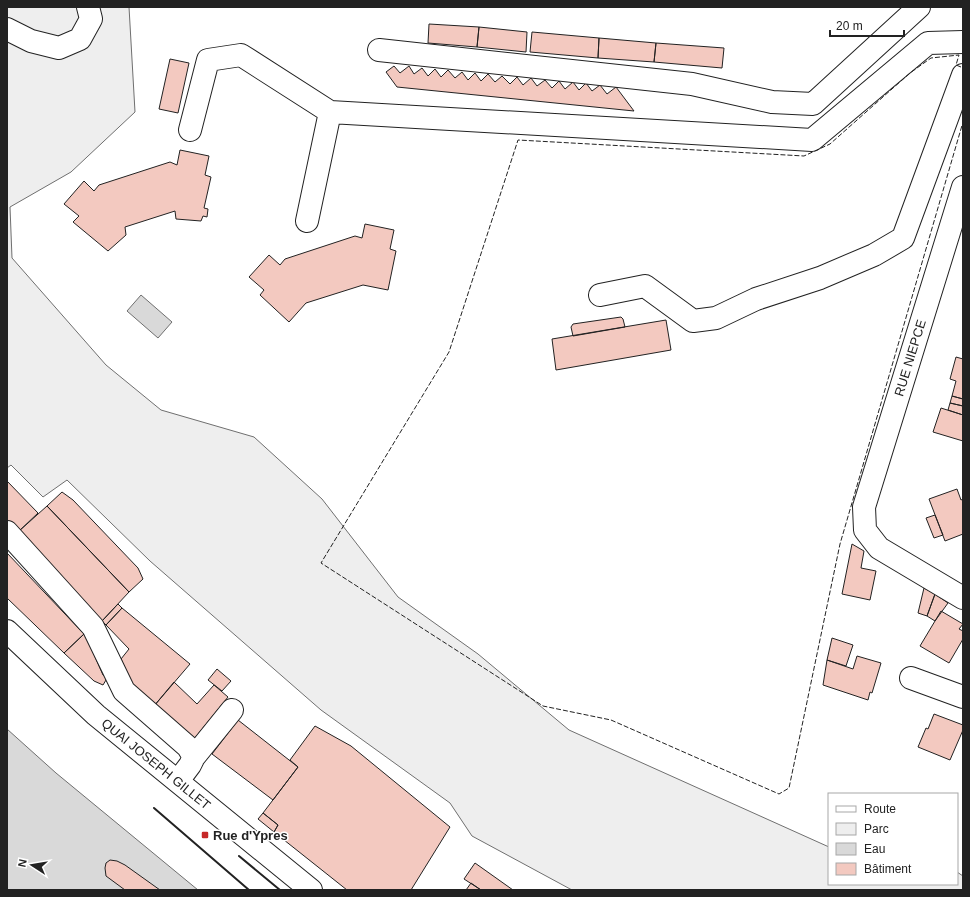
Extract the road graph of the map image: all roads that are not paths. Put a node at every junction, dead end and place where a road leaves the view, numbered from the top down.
1 (88, 7) edge
2 (919, 7) edge
3 (7, 29) edge
4 (963, 42) edge
5 (379, 50) dead end
6 (963, 75) edge
7 (330, 112) junction
8 (190, 130) dead end
9 (963, 187) edge
10 (307, 220) dead end
11 (600, 295) dead end
12 (7, 532) edge
13 (963, 598) edge
14 (7, 630) edge
15 (910, 678) dead end
16 (963, 698) edge
17 (232, 710) dead end
18 (194, 757) junction
19 (178, 781) junction
20 (311, 890) edge

1 - 3 street
2 - 5 street
4 - 7 street
6 - 11 street
7 - 8 street
7 - 10 street
9 - 13 street, RUE NIEPCE
12 - 18 street
14 - 19 street, QUAI JOSEPH GILLET
15 - 16 street
17 - 18 street
18 - 19 street
19 - 20 street, QUAI JOSEPH GILLET

